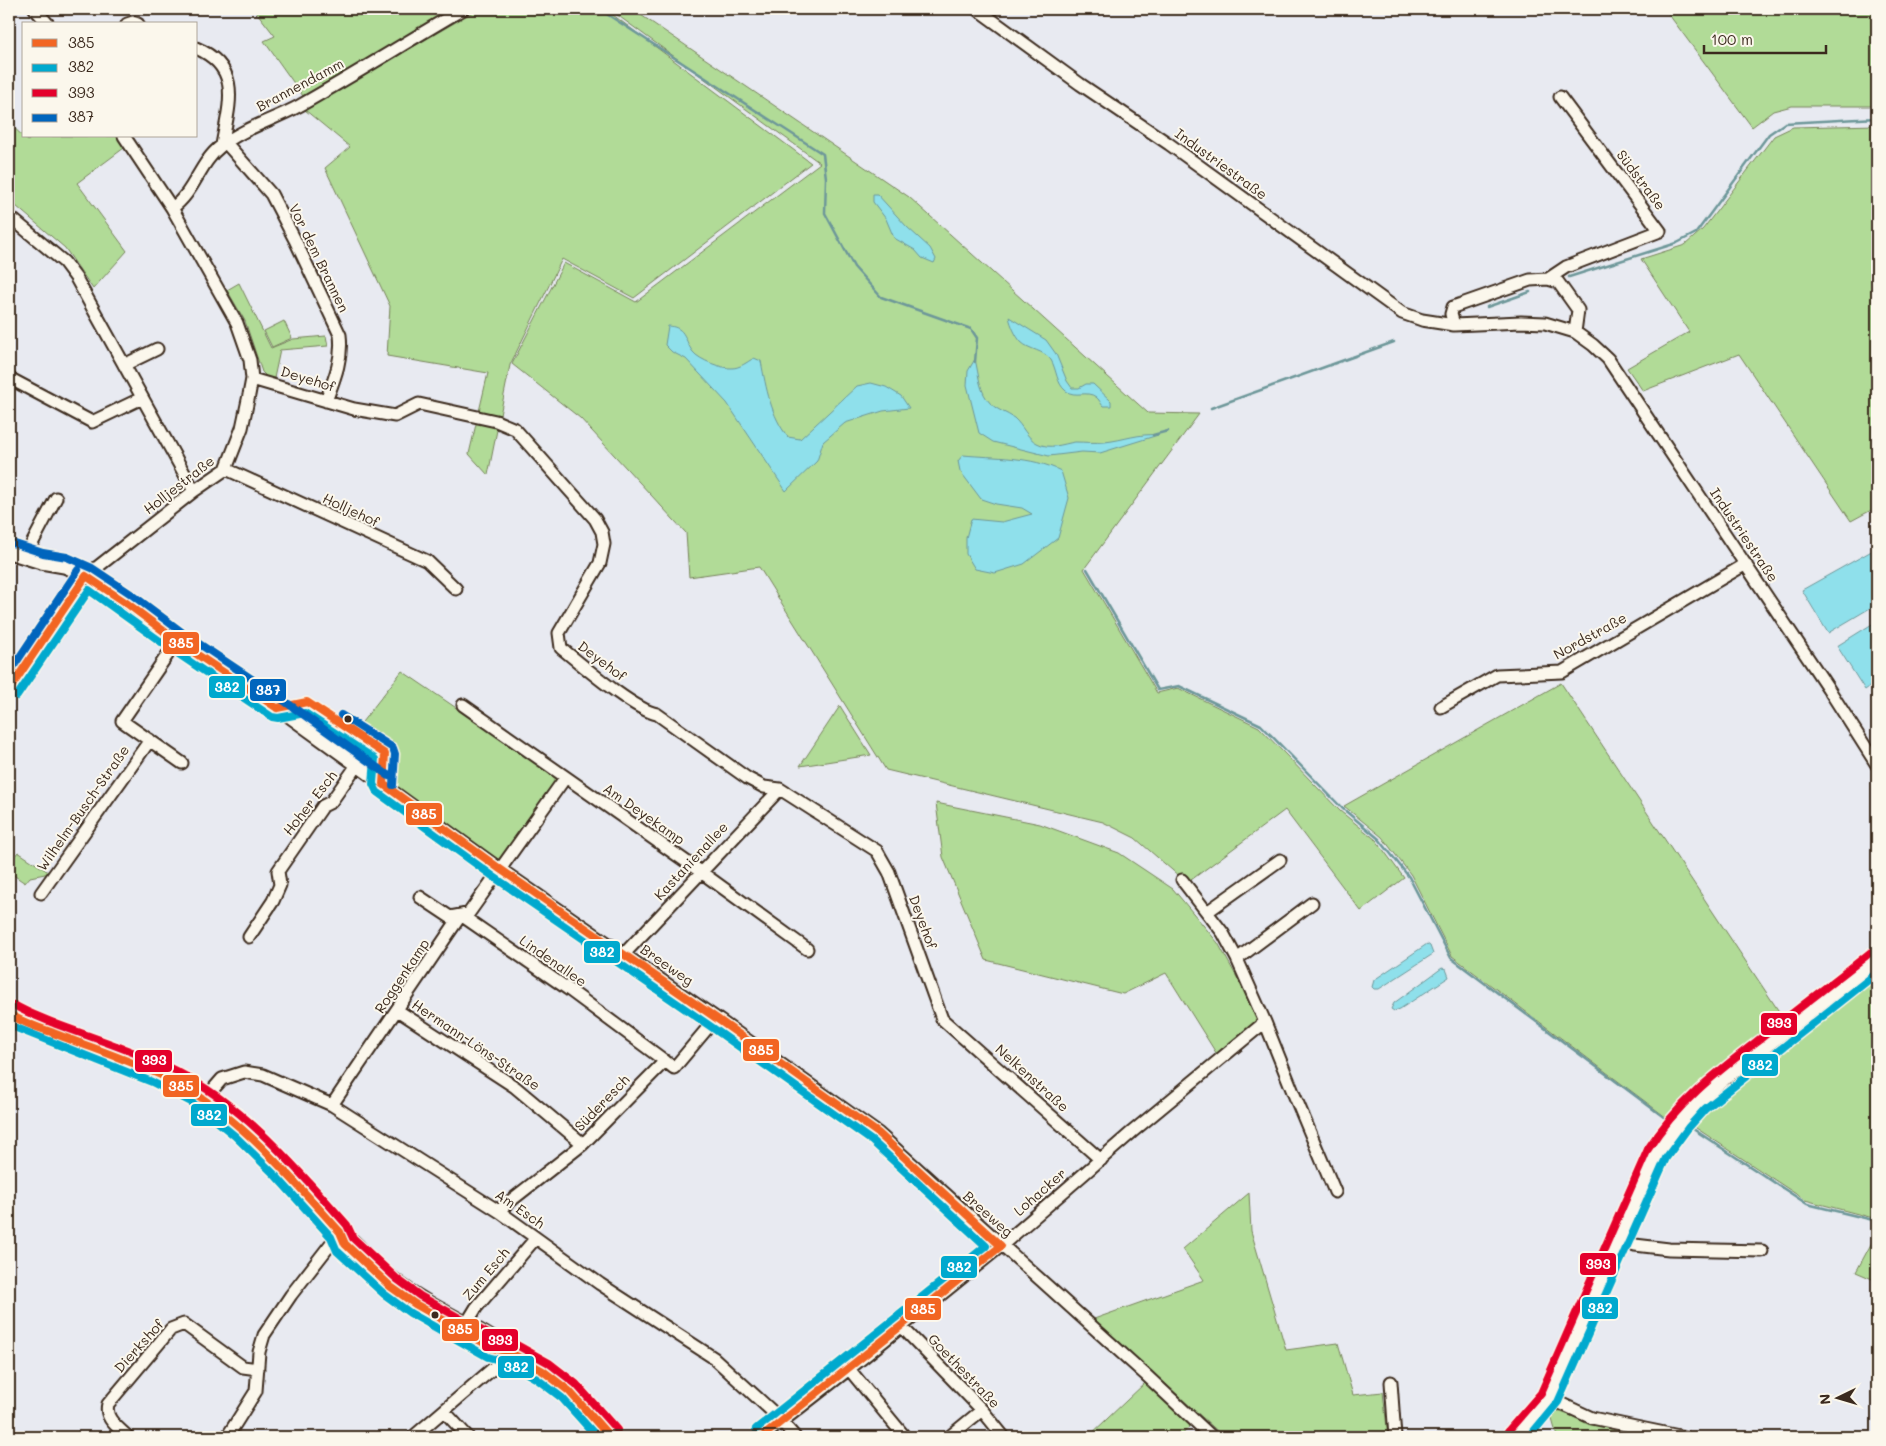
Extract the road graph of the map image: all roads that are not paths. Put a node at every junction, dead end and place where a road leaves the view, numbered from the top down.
1 (35, 9) edge
2 (463, 9) edge
3 (977, 9) edge
4 (46, 22) edge
5 (198, 49) edge
6 (1560, 97) dead end
7 (125, 138) edge
8 (224, 144) junction
9 (172, 208) junction
10 (9, 216) edge
11 (1548, 279) junction
12 (1454, 326) junction
13 (1575, 332) junction
14 (156, 348) dead end
15 (124, 365) junction
16 (9, 378) edge
17 (252, 379) junction
18 (142, 398) junction
19 (326, 401) junction
20 (226, 469) junction
21 (194, 491) junction
22 (56, 498) dead end
23 (9, 553) edge
24 (25, 557) junction
25 (1746, 564) junction
26 (86, 576) junction
27 (456, 589) dead end
28 (177, 641) junction
29 (9, 690) edge
30 (463, 705) dead end
31 (1441, 706) dead end
32 (150, 740) junction
33 (182, 763) dead end
34 (357, 765) junction
35 (1877, 765) edge
36 (565, 778) junction
37 (780, 789) junction
38 (1280, 860) dead end
39 (500, 868) junction
40 (701, 872) junction
41 (1182, 880) dead end
42 (41, 893) dead end
43 (420, 897) dead end
44 (1312, 903) dead end
45 (1207, 912) junction
46 (461, 915) junction
47 (249, 937) dead end
48 (807, 949) dead end
49 (624, 954) junction
50 (1237, 959) junction
51 (1877, 960) edge
52 (398, 1010) junction
53 (9, 1014) edge
54 (716, 1018) junction
55 (942, 1019) joint
56 (1266, 1022) junction
57 (664, 1061) junction
58 (206, 1101) junction
59 (332, 1105) junction
60 (583, 1144) junction
61 (1101, 1160) junction
62 (1335, 1192) dead end
63 (500, 1212) junction
64 (340, 1232) junction
65 (536, 1238) junction
66 (1618, 1240) junction
67 (1000, 1246) junction
68 (1762, 1251) dead end
69 (901, 1326) junction
70 (464, 1327) junction
71 (511, 1353) junction
72 (258, 1369) junction
73 (849, 1369) junction
74 (1391, 1382) dead end
75 (1549, 1398) junction
76 (982, 1410) junction
77 (444, 1411) junction
78 (782, 1422) junction
79 (128, 1437) edge
80 (228, 1437) edge
81 (413, 1437) edge
82 (468, 1437) edge
83 (610, 1437) edge
84 (762, 1437) edge
85 (795, 1437) edge
86 (905, 1437) edge
87 (949, 1437) edge
88 (1004, 1437) edge
89 (1212, 1437) edge
90 (1395, 1437) edge
91 (1516, 1437) edge
92 (1684, 1437) edge

1 - 4 street
2 - 8 street, Brannendamm
3 - 12 street, Industriestraße
5 - 8 street
6 - 11 street, Südstraße
7 - 9 street, Holljestraße
8 - 9 street, Brannendamm
8 - 19 street, Vor dem Brannen
9 - 17 street, Holljestraße
10 - 15 street
11 - 12 street
11 - 13 street
12 - 13 street, Industriestraße
13 - 25 street, Industriestraße
14 - 15 street
15 - 18 street
16 - 18 street
17 - 19 street, Deyehof
17 - 20 street, Holljestraße
18 - 21 street
19 - 37 street, Deyehof
20 - 21 street, Holljestraße
20 - 27 street, Holljehof
21 - 26 street, Holljestraße
22 - 24 street
23 - 24 street, Breeweg
24 - 26 street, Breeweg
25 - 31 street, Nordstraße
25 - 35 street, Industriestraße
26 - 28 street, Breeweg
26 - 29 street, Holljestraße
28 - 32 street
28 - 34 street, Breeweg
30 - 36 street, Am Deyekamp
32 - 33 street
32 - 42 street, Wilhelm-Busch-Straße
34 - 39 street, Breeweg
34 - 47 street, Hoher Esch
36 - 39 street, Roggenkamp
36 - 40 street, Am Deyekamp
37 - 40 street, Kastanienallee
37 - 55 street, Deyehof
38 - 45 street
39 - 46 street, Roggenkamp
39 - 49 street, Breeweg
40 - 48 street, Am Deyekamp
40 - 49 street, Kastanienallee
41 - 45 street
43 - 46 street, Lindenallee
44 - 50 street
45 - 50 street
46 - 52 street, Roggenkamp
46 - 57 street, Lindenallee
49 - 54 street, Breeweg
50 - 56 street
51 - 66 street
52 - 59 street, Roggenkamp
52 - 60 street, Hermann-Löns-Straße
53 - 58 main road
54 - 57 street
54 - 67 street, Breeweg
55 - 61 street, Nelkenstraße
56 - 61 street, Lohacker
56 - 62 street
57 - 60 street, Süderesch
58 - 59 street, Am Esch
58 - 64 main road
59 - 63 street, Am Esch
60 - 63 street, Süderesch
61 - 67 street, Lohacker
63 - 65 street, Am Esch
64 - 70 main road
64 - 72 street
65 - 70 street, Zum Esch
65 - 78 street, Am Esch
66 - 68 street
66 - 75 street
67 - 69 street, Lohacker
67 - 89 street, Breeweg
69 - 73 street, Lohacker
69 - 76 street, Goethestraße
70 - 71 main road
71 - 77 street
71 - 83 main road
72 - 79 street, Dierkshof
72 - 80 street
73 - 78 street, Lohacker
73 - 86 street
74 - 90 street
75 - 91 street
75 - 92 street
76 - 87 street
76 - 88 street, Goethestraße
77 - 81 street
77 - 82 street
78 - 84 street, Lohacker
78 - 85 street, Am Esch

